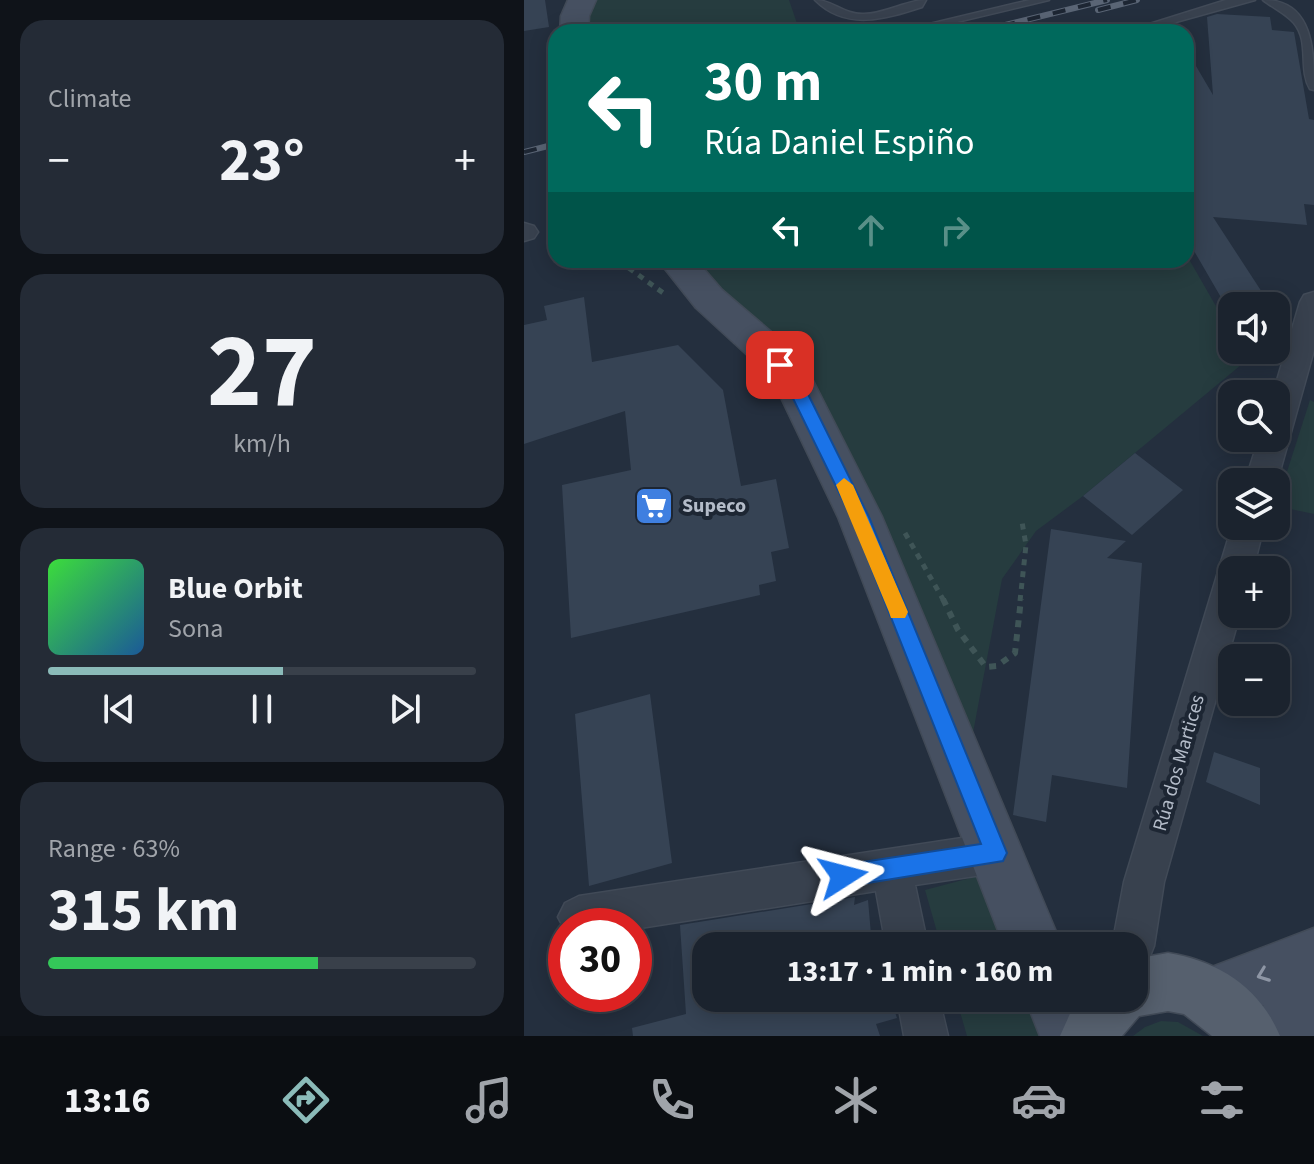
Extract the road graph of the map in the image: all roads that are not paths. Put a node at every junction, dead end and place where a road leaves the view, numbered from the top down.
1 (582, 0) edge
2 (820, 0) edge
3 (921, 0) edge
4 (1044, 0) edge
5 (1250, 0) edge
6 (1268, 0) edge
7 (1298, 0) edge
8 (1291, 11) junction
9 (574, 24) edge
10 (937, 24) edge
11 (1156, 24) edge
12 (1314, 87) edge
13 (676, 281) edge
14 (1314, 302) edge
15 (1290, 384) edge
16 (1219, 628) edge
17 (995, 853) junction
18 (891, 868) junction
19 (636, 908) edge
20 (904, 932) edge
21 (1031, 932) edge
22 (1135, 932) edge
23 (1314, 957) edge
24 (1148, 985) edge
25 (1314, 999) edge
26 (921, 1012) edge
27 (1060, 1012) edge
28 (1103, 1012) edge
29 (1231, 1016) edge
30 (926, 1036) edge
31 (1070, 1036) edge
32 (1090, 1036) edge
33 (1275, 1036) edge

1 - 9 street
2 - 3 lane
4 - 10 lane
5 - 11 lane
6 - 8 lane
7 - 8 lane
8 - 12 lane
13 - 17 street
14 - 15 street
16 - 22 street, Rúa dos Martices
17 - 18 street
17 - 21 street
18 - 19 street
18 - 20 street
23 -> 29 street
24 - 29 main road
25 - 33 street
26 - 30 street
27 - 31 street
28 - 32 main road

